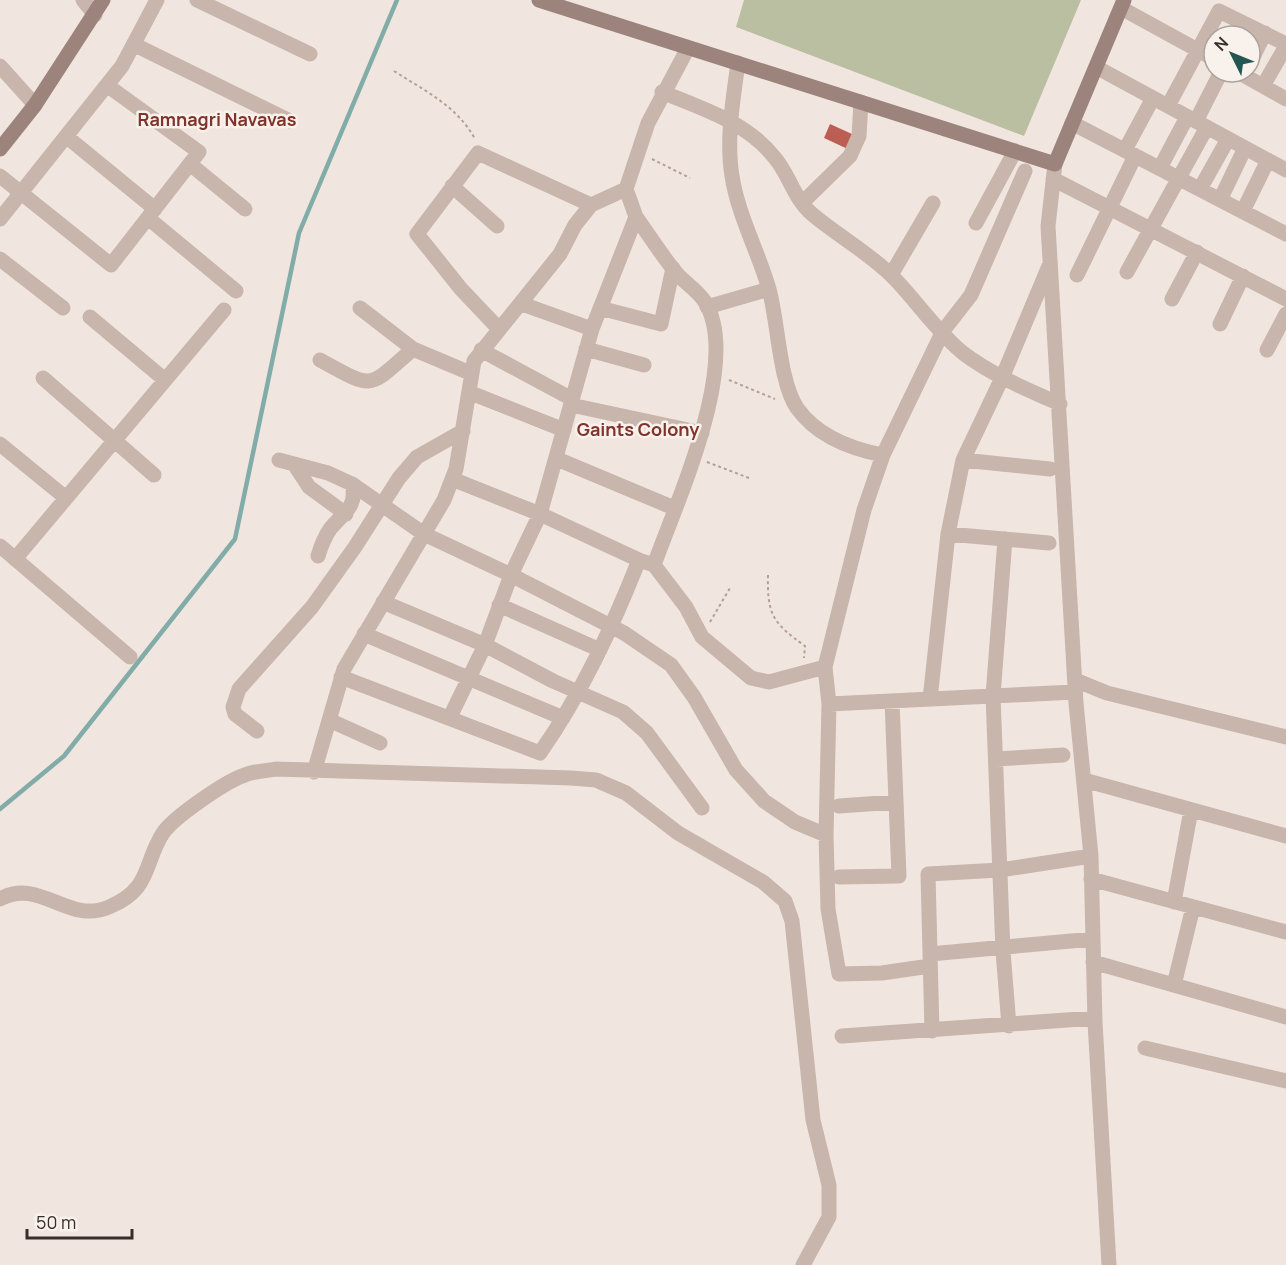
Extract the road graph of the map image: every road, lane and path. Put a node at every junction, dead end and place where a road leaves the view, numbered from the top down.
1 (83, 0) edge
2 (103, 0) edge
3 (157, 0) edge
4 (197, 0) edge
5 (539, 0) edge
6 (1215, 0) edge
7 (1123, 4) edge
8 (95, 15) junction
9 (1265, 33) junction
10 (1262, 38) edge
11 (1286, 38) edge
12 (135, 45) junction
13 (1286, 45) edge
14 (688, 48) junction
15 (1197, 50) junction
16 (1202, 53) edge
17 (310, 54) dead end
18 (738, 63) junction
19 (0, 66) edge
20 (1096, 67) junction
21 (394, 71) dead end
22 (1215, 84) edge
23 (1261, 84) edge
24 (108, 86) junction
25 (1263, 86) junction
26 (662, 92) junction
27 (1153, 98) junction
28 (1286, 99) edge
29 (861, 102) junction
30 (35, 105) junction
31 (1168, 106) junction
32 (730, 120) junction
33 (290, 121) dead end
34 (1197, 122) junction
35 (1072, 123) junction
36 (67, 137) junction
37 (1228, 139) junction
38 (1245, 148) junction
39 (0, 149) edge
40 (1015, 151) junction
41 (638, 152) junction
42 (478, 153) junction
43 (1130, 153) junction
44 (1268, 160) junction
45 (190, 164) junction
46 (1285, 167) edge
47 (1160, 168) junction
48 (1025, 171) dead end
49 (1054, 172) junction
50 (0, 176) edge
51 (690, 178) dead end
52 (1178, 178) junction
53 (452, 186) junction
54 (626, 189) junction
55 (1200, 189) junction
56 (20, 192) junction
57 (1220, 200) junction
58 (802, 203) junction
59 (933, 203) dead end
60 (591, 205) junction
61 (1108, 205) junction
62 (245, 209) dead end
63 (1243, 211) junction
64 (151, 214) junction
65 (636, 217) junction
66 (0, 219) edge
67 (976, 223) dead end
68 (497, 226) dead end
69 (1151, 228) junction
70 (1285, 232) edge
71 (1197, 252) junction
72 (0, 260) edge
73 (1050, 264) junction
74 (673, 268) junction
75 (1127, 272) dead end
76 (891, 275) junction
77 (1077, 275) dead end
78 (1243, 276) junction
79 (769, 289) junction
80 (236, 291) dead end
81 (1172, 299) dead end
82 (1286, 299) edge
83 (522, 304) junction
84 (707, 307) junction
85 (63, 308) dead end
86 (360, 308) dead end
87 (600, 308) junction
88 (224, 310) dead end
89 (1286, 314) edge
90 (90, 317) dead end
91 (1220, 324) dead end
92 (499, 329) junction
93 (592, 329) junction
94 (943, 332) junction
95 (413, 349) junction
96 (586, 349) junction
97 (481, 350) junction
98 (1267, 350) dead end
99 (320, 360) dead end
100 (644, 365) dead end
101 (470, 373) junction
102 (715, 375) junction
103 (43, 378) dead end
104 (1002, 378) junction
105 (165, 380) junction
106 (471, 393) junction
107 (775, 399) dead end
108 (572, 402) junction
109 (1060, 404) junction
110 (564, 430) junction
111 (463, 431) junction
112 (702, 433) junction
113 (115, 440) junction
114 (0, 444) edge
115 (883, 455) junction
116 (693, 457) junction
117 (557, 459) junction
118 (279, 460) dead end
119 (963, 460) junction
120 (294, 464) junction
121 (1050, 469) dead end
122 (154, 475) dead end
123 (749, 478) dead end
124 (452, 479) junction
125 (352, 484) junction
126 (66, 498) junction
127 (381, 505) junction
128 (674, 508) junction
129 (346, 514) junction
130 (540, 514) junction
131 (424, 534) junction
132 (948, 534) junction
133 (1005, 539) junction
134 (1049, 543) dead end
135 (0, 546) edge
136 (318, 556) dead end
137 (15, 559) junction
138 (646, 562) junction
139 (511, 574) junction
140 (768, 575) dead end
141 (729, 588) dead end
142 (383, 602) junction
143 (499, 605) junction
144 (613, 627) junction
145 (364, 634) junction
146 (702, 637) junction
147 (485, 645) junction
148 (600, 650) junction
149 (130, 657) dead end
150 (825, 668) junction
151 (803, 673) junction
152 (341, 677) junction
153 (467, 678) junction
154 (1075, 686) junction
155 (579, 693) junction
156 (993, 696) junction
157 (930, 699) junction
158 (892, 701) junction
159 (829, 704) junction
160 (450, 717) junction
161 (563, 718) junction
162 (329, 720) junction
163 (257, 731) dead end
164 (1286, 737) edge
165 (380, 743) dead end
166 (1063, 755) dead end
167 (996, 759) junction
168 (314, 772) junction
169 (1084, 780) junction
170 (896, 802) junction
171 (839, 806) dead end
172 (702, 808) dead end
173 (1191, 810) junction
174 (826, 835) junction
175 (1286, 836) edge
176 (1091, 856) junction
177 (1000, 870) junction
178 (839, 877) dead end
179 (1091, 879) junction
180 (0, 899) edge
181 (1174, 902) junction
182 (1193, 907) junction
183 (1286, 932) edge
184 (1093, 939) junction
185 (1003, 946) junction
186 (930, 960) junction
187 (1093, 962) junction
188 (1174, 985) junction
189 (1286, 1017) edge
190 (1095, 1018) junction
191 (1009, 1026) junction
192 (932, 1031) junction
193 (842, 1036) dead end
194 (1145, 1048) dead end
195 (1286, 1081) edge
196 (803, 1265) edge
197 (1109, 1265) edge

1 - 8 street
2 - 8 street
3 - 12 street
4 - 17 street
5 - 14 street
6 - 11 street
7 - 15 street
7 - 20 street
8 - 30 street
9 - 10 street
9 - 13 street
9 - 15 street
12 - 24 street
12 - 33 street
13 - 25 street
14 - 18 street
14 - 26 street
15 - 16 street
15 - 31 street
18 - 29 street
18 - 32 street
19 - 30 street
20 - 27 street
20 - 35 street
21 - 42 path
22 - 34 street
23 - 25 street
24 - 36 street
24 - 45 street
25 - 28 street
26 - 32 street
26 - 41 street
27 - 31 street
27 - 43 street
29 - 40 street
29 - 58 street
30 - 39 street
31 - 34 street
32 - 58 street
32 - 79 street
34 - 37 street
34 - 47 street
34 - 52 street
35 - 43 street
35 - 49 street
36 - 56 street
36 - 64 street
37 - 38 street
37 - 55 street
38 - 44 street
38 - 57 street
40 - 49 street
40 - 67 street
41 - 51 path
41 - 54 street
42 - 53 street
42 - 60 street
43 - 47 street
43 - 61 street
44 - 46 street
44 - 63 street
45 - 62 street
45 - 64 street
47 - 52 street
48 - 94 street
49 - 61 street
49 - 73 street
50 - 56 street
52 - 55 street
52 - 69 street
53 - 68 street
53 - 92 street
54 - 60 street
54 - 65 street
55 - 57 street
56 - 64 street
56 - 66 street
57 - 63 street
58 - 76 street
59 - 76 street
60 - 83 street
61 - 69 street
61 - 77 street
63 - 70 street
64 - 80 street
65 - 74 street
65 - 87 street
69 - 71 street
69 - 75 street
71 - 78 street
71 - 81 street
72 - 85 street
73 - 104 street
73 - 109 street
74 - 84 street
74 - 87 street
76 - 94 street
78 - 82 street
78 - 91 street
79 - 84 street
79 - 115 street
83 - 92 street
83 - 93 street
84 - 102 street
86 - 95 street
87 - 93 street
88 - 105 street
89 - 98 street
90 - 105 street
92 - 97 street
93 - 96 street
94 - 104 street
94 - 115 street
95 - 99 street
95 - 101 street
96 - 100 street
96 - 108 street
97 - 101 street
97 - 108 street
101 - 106 street
102 - 107 path
102 - 112 street
103 - 113 street
104 - 109 street
104 - 119 street
105 - 113 street
106 - 110 street
106 - 111 street
108 - 110 street
108 - 112 street
109 - 154 street
110 - 117 street
111 - 124 street
111 - 127 street
112 - 116 street
113 - 122 street
113 - 126 street
114 - 126 street
115 - 150 street
116 - 123 path
116 - 128 street
117 - 128 street
117 - 130 street
118 - 120 street
119 - 121 street
119 - 132 street
120 - 125 street
120 - 129 street
124 - 130 street
124 - 131 street
125 - 127 street
125 - 129 street
126 - 137 street
127 - 131 street
127 - 163 street
128 - 138 street
129 - 136 street
130 - 138 street
130 - 139 street
131 - 139 street
131 - 142 street
132 - 133 street
132 - 157 street
133 - 134 street
133 - 156 street
135 - 137 street
137 - 149 street
138 - 144 street
138 - 146 street
139 - 143 street
139 - 144 street
140 - 151 path
141 - 146 path
142 - 145 street
142 - 147 street
143 - 147 street
143 - 148 street
144 - 148 street
144 - 174 street
145 - 152 street
145 - 153 street
146 - 151 street
147 - 153 street
147 - 155 street
148 - 155 street
150 - 151 street
150 - 159 street
152 - 160 street
152 - 162 street
153 - 160 street
153 - 161 street
154 - 156 street
154 - 164 street
154 - 169 street
155 - 161 street
155 - 172 street
156 - 157 street
156 - 167 street
157 - 158 street
158 - 159 street
158 - 170 street
159 - 174 street
160 - 161 street
162 - 165 street
162 - 168 street
166 - 167 street
167 - 177 street
168 - 180 street
168 - 196 street
169 - 173 street
169 - 176 street
170 - 171 street
170 - 178 street
173 - 175 street
173 - 181 street
174 - 186 street
176 - 177 street
176 - 179 street
177 - 185 street
177 - 186 street
179 - 181 street
179 - 184 street
181 - 182 street
182 - 183 street
182 - 188 street
184 - 185 street
184 - 187 street
185 - 186 street
185 - 191 street
186 - 192 street
187 - 188 street
187 - 190 street
188 - 189 street
190 - 191 street
190 - 197 street
191 - 192 street
192 - 193 street
194 - 195 street

